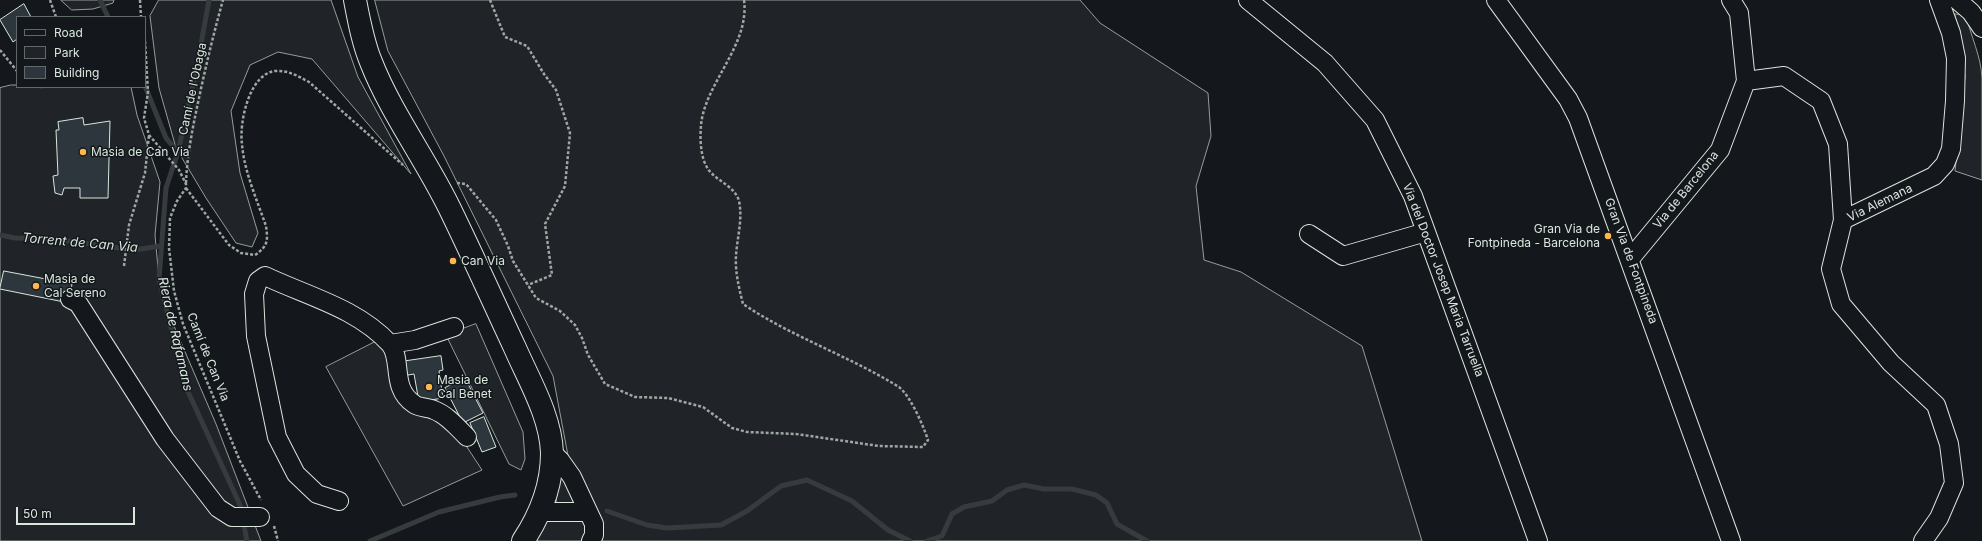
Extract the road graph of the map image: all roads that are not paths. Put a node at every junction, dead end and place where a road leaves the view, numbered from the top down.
1 (355, 0) edge
2 (1248, 0) edge
3 (1496, 0) edge
4 (1731, 0) edge
5 (1939, 0) edge
6 (1957, 0) edge
7 (1982, 28) edge
8 (1746, 81) junction
9 (1843, 220) junction
10 (1426, 232) junction
11 (1309, 234) dead end
12 (1630, 259) junction
13 (70, 299) dead end
14 (454, 327) dead end
15 (390, 344) junction
16 (467, 437) dead end
17 (552, 452) junction
18 (339, 500) dead end
19 (540, 512) junction
20 (588, 512) junction
21 (265, 514) road end
22 (523, 541) edge
23 (591, 541) edge
24 (1538, 541) edge
25 (1731, 541) edge
26 (1923, 541) edge

1 - 17 main road
2 - 10 street, Via del Doctor Josep Maria Tarruella
3 - 12 street, Gran Via de Fontpineda
4 - 8 street, Via de Barcelona
5 - 9 street, Via Alemana
6 - 7 street
8 - 9 street
8 - 12 street, Via de Barcelona
9 - 26 street, Via Alemana
10 - 11 street
10 - 24 street, Via del Doctor Josep Maria Tarruella
12 - 25 street, Gran Via de Fontpineda
13 - 21 street
14 - 15 street
15 - 16 street
15 - 18 street
17 - 19 main road
17 - 20 street
19 - 20 street
19 - 22 main road
20 - 23 street

